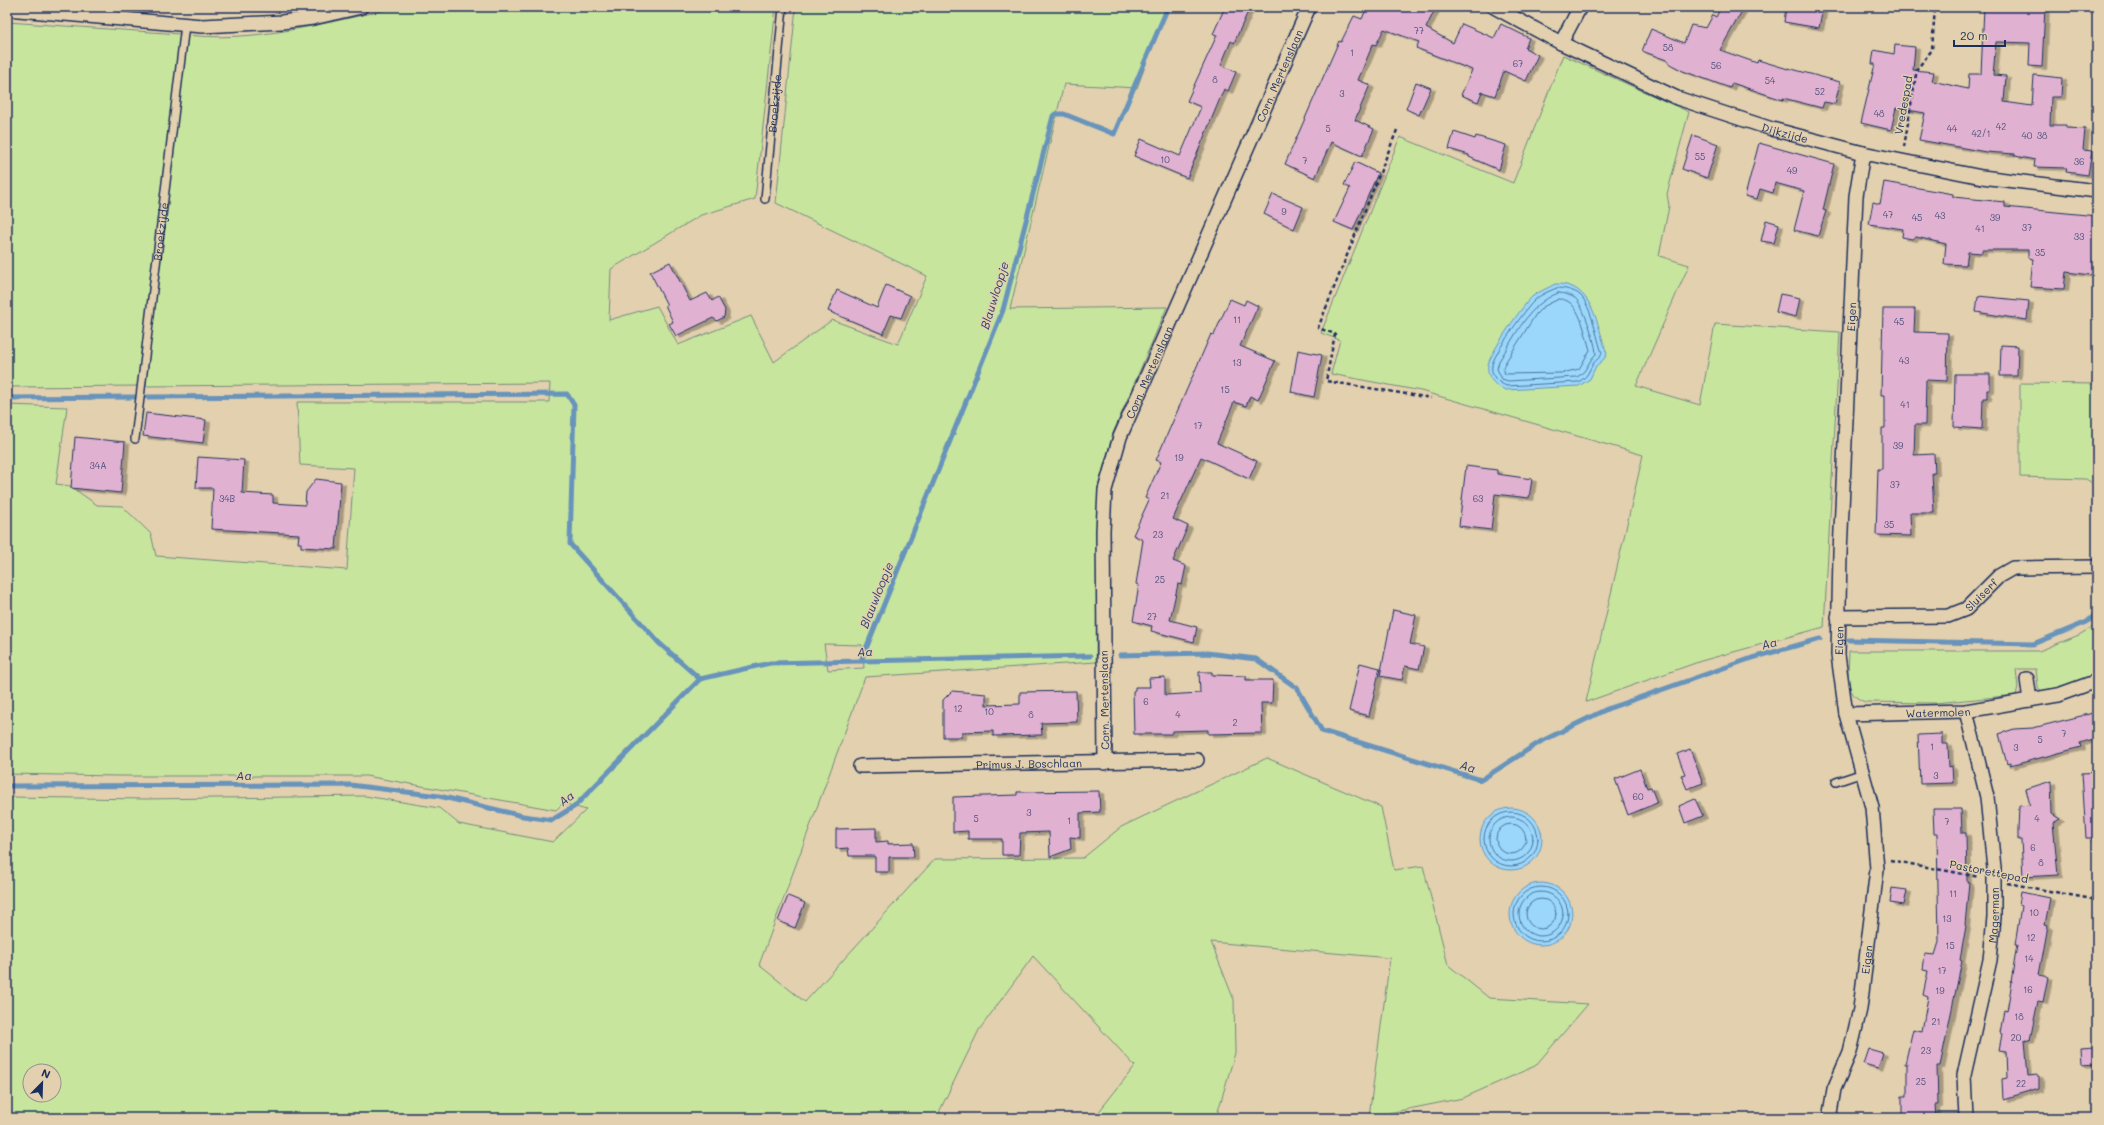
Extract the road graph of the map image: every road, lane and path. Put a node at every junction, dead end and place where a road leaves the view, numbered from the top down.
1 (361, 7) edge
2 (783, 7) edge
3 (1309, 7) edge
4 (1494, 7) edge
5 (1580, 7) edge
6 (1935, 7) edge
7 (7, 10) edge
8 (185, 25) junction
9 (1561, 42) junction
10 (1397, 130) dead end
11 (1863, 153) junction
12 (1902, 161) junction
13 (2097, 191) edge
14 (765, 199) dead end
15 (1431, 398) dead end
16 (135, 439) dead end
17 (2097, 567) edge
18 (1839, 622) junction
19 (2027, 679) dead end
20 (2097, 680) edge
21 (2030, 700) junction
22 (1966, 711) junction
23 (1846, 714) junction
24 (1197, 760) dead end
25 (1105, 762) junction
26 (860, 766) dead end
27 (1862, 773) junction
28 (1836, 782) dead end
29 (1877, 858) junction
30 (1994, 880) junction
31 (2097, 900) edge
32 (1832, 1118) edge
33 (1966, 1118) edge

1 - 8 street
2 - 14 lane, Broekzijde
3 - 25 street, Corn. Mertenslaan
4 - 9 street, Dijkzijde
5 - 9 street
6 - 12 path, Vredespad
7 - 8 street
8 - 16 lane, Broekzijde
9 - 11 street, Dijkzijde
10 - 15 path
11 - 12 street, Dijkzijde
11 - 18 street, Eigen
12 - 13 street, Dijkzijde
17 - 18 street, Sluiserf
18 - 23 street, Eigen
19 - 21 street
20 - 21 street, Watermolen
21 - 22 street, Watermolen
22 - 23 street, Watermolen
22 - 30 street, Magerman
23 - 27 street, Eigen
24 - 25 street, Primus J. Boschlaan
25 - 26 street, Primus J. Boschlaan
27 - 28 lane
27 - 29 street, Eigen
29 - 30 path, Pastorettepad
29 - 32 street, Eigen
30 - 31 path, Pastorettepad
30 - 33 street, Magerman

